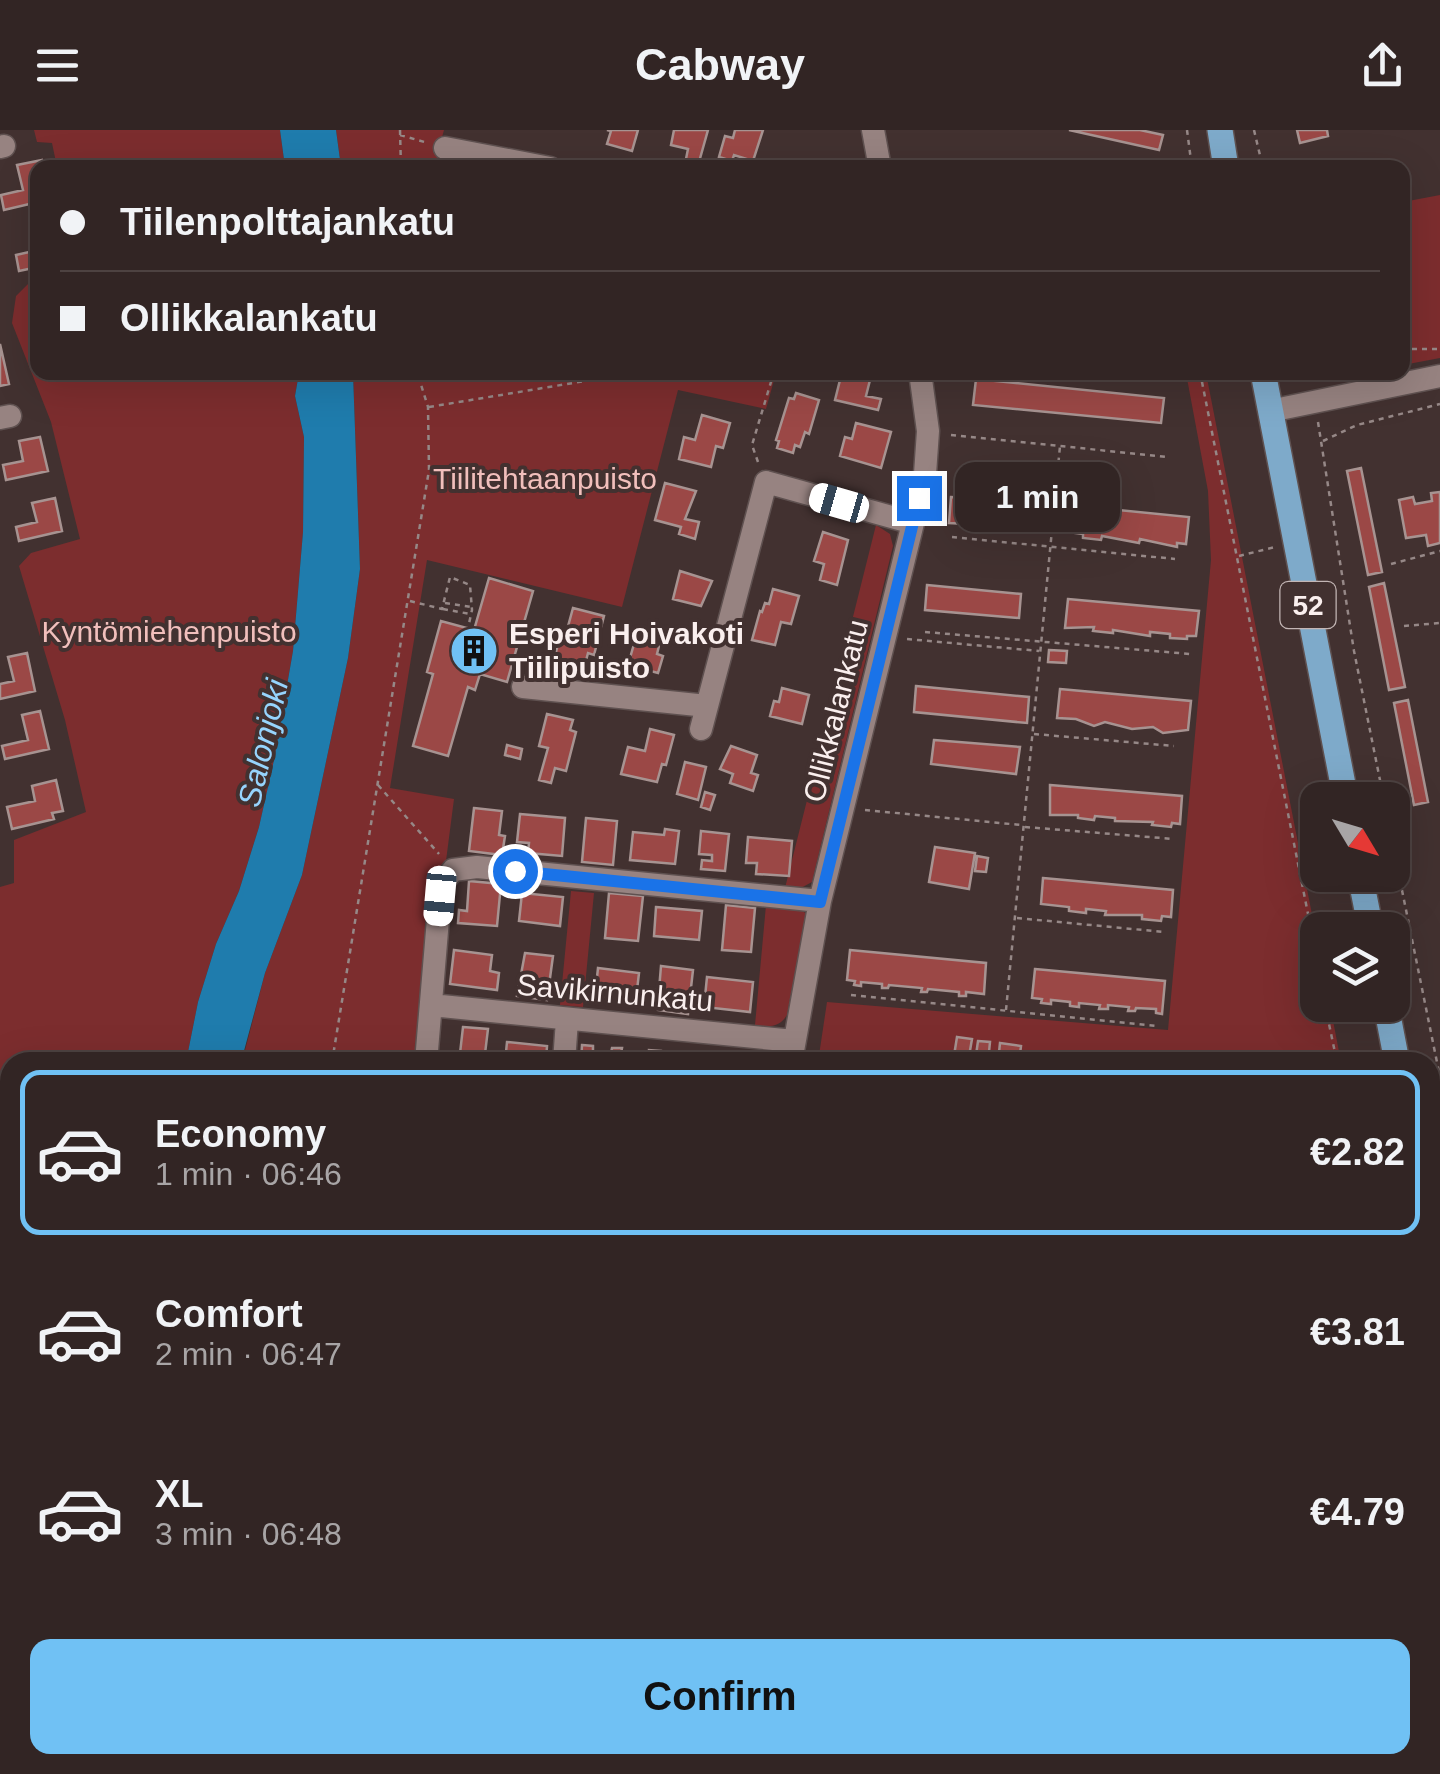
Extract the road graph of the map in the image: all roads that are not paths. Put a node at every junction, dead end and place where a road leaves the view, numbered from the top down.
1 (873, 130) edge
2 (1220, 130) edge
3 (445, 148) road end
4 (507, 160) edge
5 (879, 160) edge
6 (1225, 160) edge
7 (1440, 376) edge
8 (921, 380) edge
9 (1264, 380) edge
10 (1270, 411) junction
11 (913, 523) junction
12 (523, 687) dead end
13 (1342, 782) edge
14 (820, 902) junction
15 (431, 1006) junction
16 (567, 1020) junction
17 (1389, 1022) edge
18 (427, 1052) edge
19 (565, 1052) edge
20 (792, 1052) edge
21 (1395, 1052) edge

1 - 5 street
2 - 6 main road
3 - 4 street
7 - 10 street
8 - 11 street, Ollikkalankatu
9 - 10 main road, 52
10 - 13 main road, 52
11 - 12 street
11 - 14 street, Ollikkalankatu
14 - 15 street
14 - 20 street, Ollikkalankatu
15 - 16 street, Savikirnunkatu
15 - 18 street
16 - 19 street
16 - 20 street, Savikirnunkatu
17 - 21 main road

